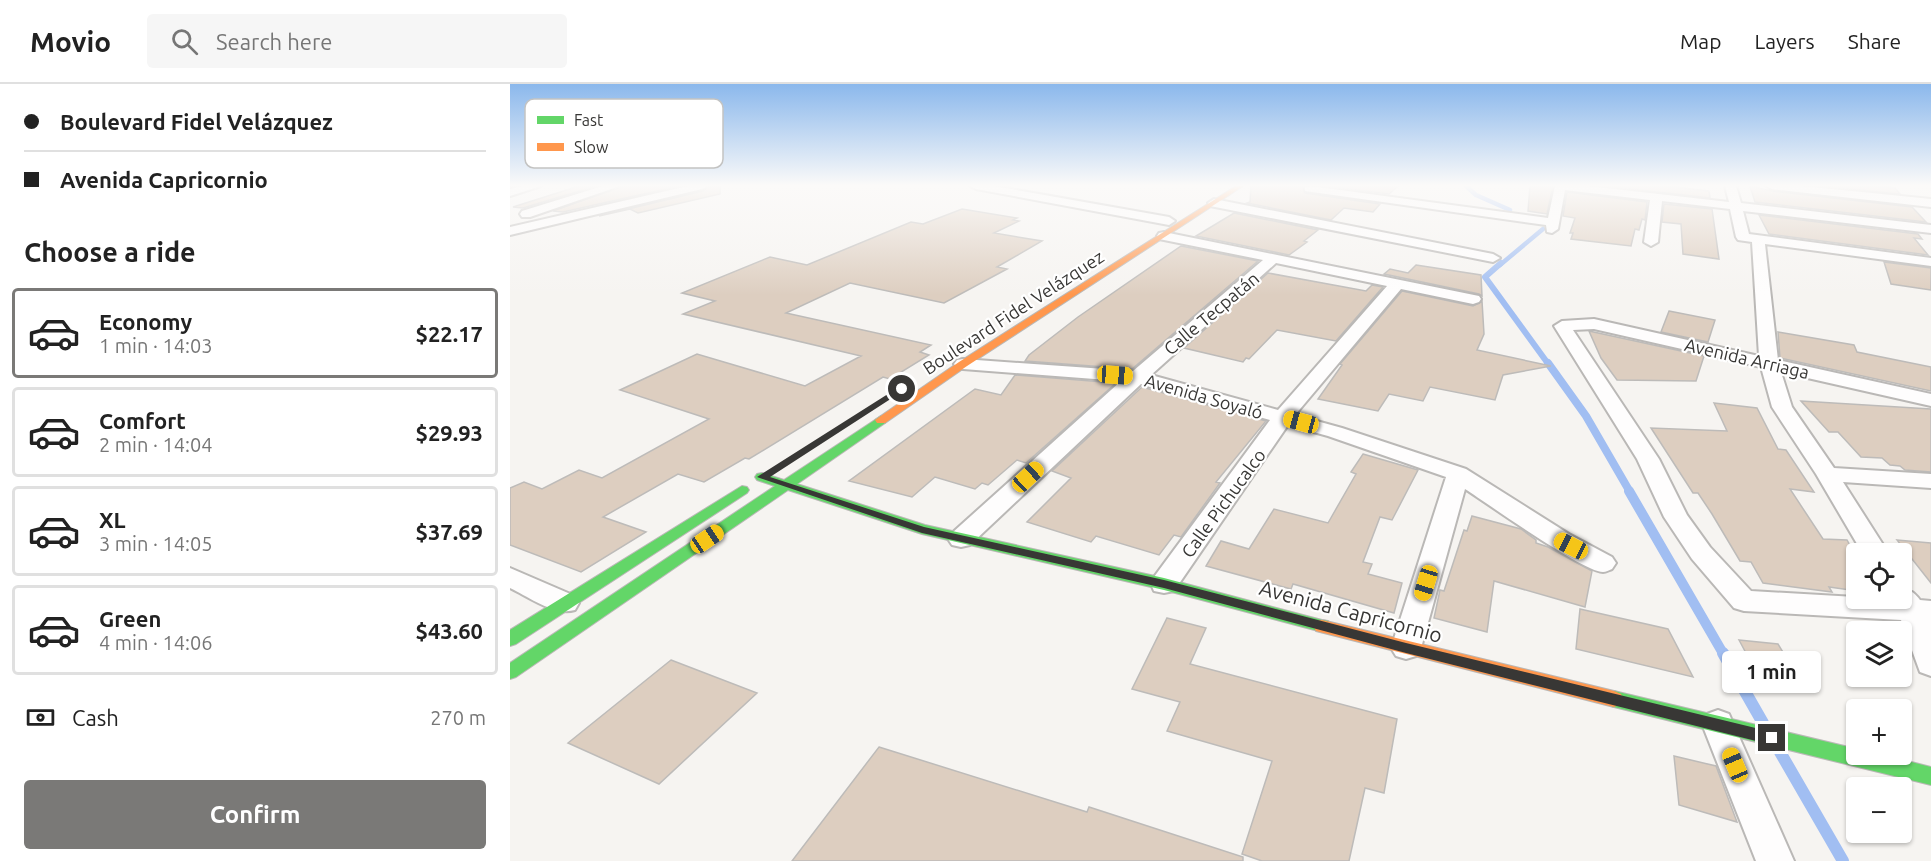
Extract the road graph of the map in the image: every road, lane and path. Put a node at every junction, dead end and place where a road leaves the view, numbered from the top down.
1 (549, 222) edge
2 (1167, 222) edge
3 (1185, 222) edge
4 (1312, 222) edge
5 (1535, 222) edge
6 (1552, 222) edge
7 (1654, 222) edge
8 (1743, 222) edge
9 (1871, 222) edge
10 (1931, 229) edge
11 (510, 231) edge
12 (1164, 236) junction
13 (1750, 238) junction
14 (1652, 242) dead end
15 (1275, 257) junction
16 (1493, 258) dead end
17 (1931, 262) edge
18 (1397, 284) junction
19 (1473, 299) dead end
20 (1769, 363) junction
21 (963, 364) junction
22 (1137, 377) junction
23 (892, 395) dead end
24 (1931, 400) edge
25 (1284, 418) junction
26 (782, 465) dead end
27 (1458, 474) junction
28 (1827, 474) junction
29 (762, 477) junction
30 (1931, 481) edge
31 (785, 486) junction
32 (961, 539) junction
33 (1869, 543) edge
34 (1603, 563) dead end
35 (510, 578) edge
36 (1164, 584) junction
37 (564, 603) junction
38 (1915, 605) edge
39 (510, 639) edge
40 (1406, 648) junction
41 (1931, 664) edge
42 (510, 672) edge
43 (1726, 726) junction
44 (1931, 776) edge
45 (1775, 861) edge

1 - 11 street
2 - 23 main road, Boulevard Fidel Velázquez
3 - 12 main road, Boulevard Fidel Velázquez
4 - 16 street
5 - 6 street
7 - 14 street
8 - 13 street
9 - 10 street
12 - 15 street
12 - 21 main road, Boulevard Fidel Velázquez
13 - 17 street
13 - 20 street
15 - 18 street
15 - 22 street, Calle Tecpatán
18 - 19 street
18 - 25 street, Calle Pichucalco
20 - 24 street, Avenida Arriaga
20 - 28 street
20 - 38 street, Avenida Arriaga
21 - 22 street, Avenida Soyaló
21 - 31 main road, Boulevard Fidel Velázquez
22 - 25 street, Avenida Soyaló
22 - 32 street, Calle Tecpatán
25 - 27 street, Avenida Soyaló
25 - 36 street, Calle Pichucalco
26 - 29 main road
27 - 34 street, Avenida Soyaló
27 - 40 street
28 - 30 street
28 - 33 street
29 - 31 main road, Avenida Capricornio
29 - 37 main road
31 - 32 main road, Avenida Capricornio
31 - 42 main road, Boulevard Fidel Velázquez
32 - 36 main road, Avenida Capricornio
35 - 37 street
36 - 40 main road, Avenida Capricornio
37 - 39 main road
38 - 41 street
40 - 43 main road, Avenida Capricornio
43 - 44 main road, Avenida Capricornio
43 - 45 street

